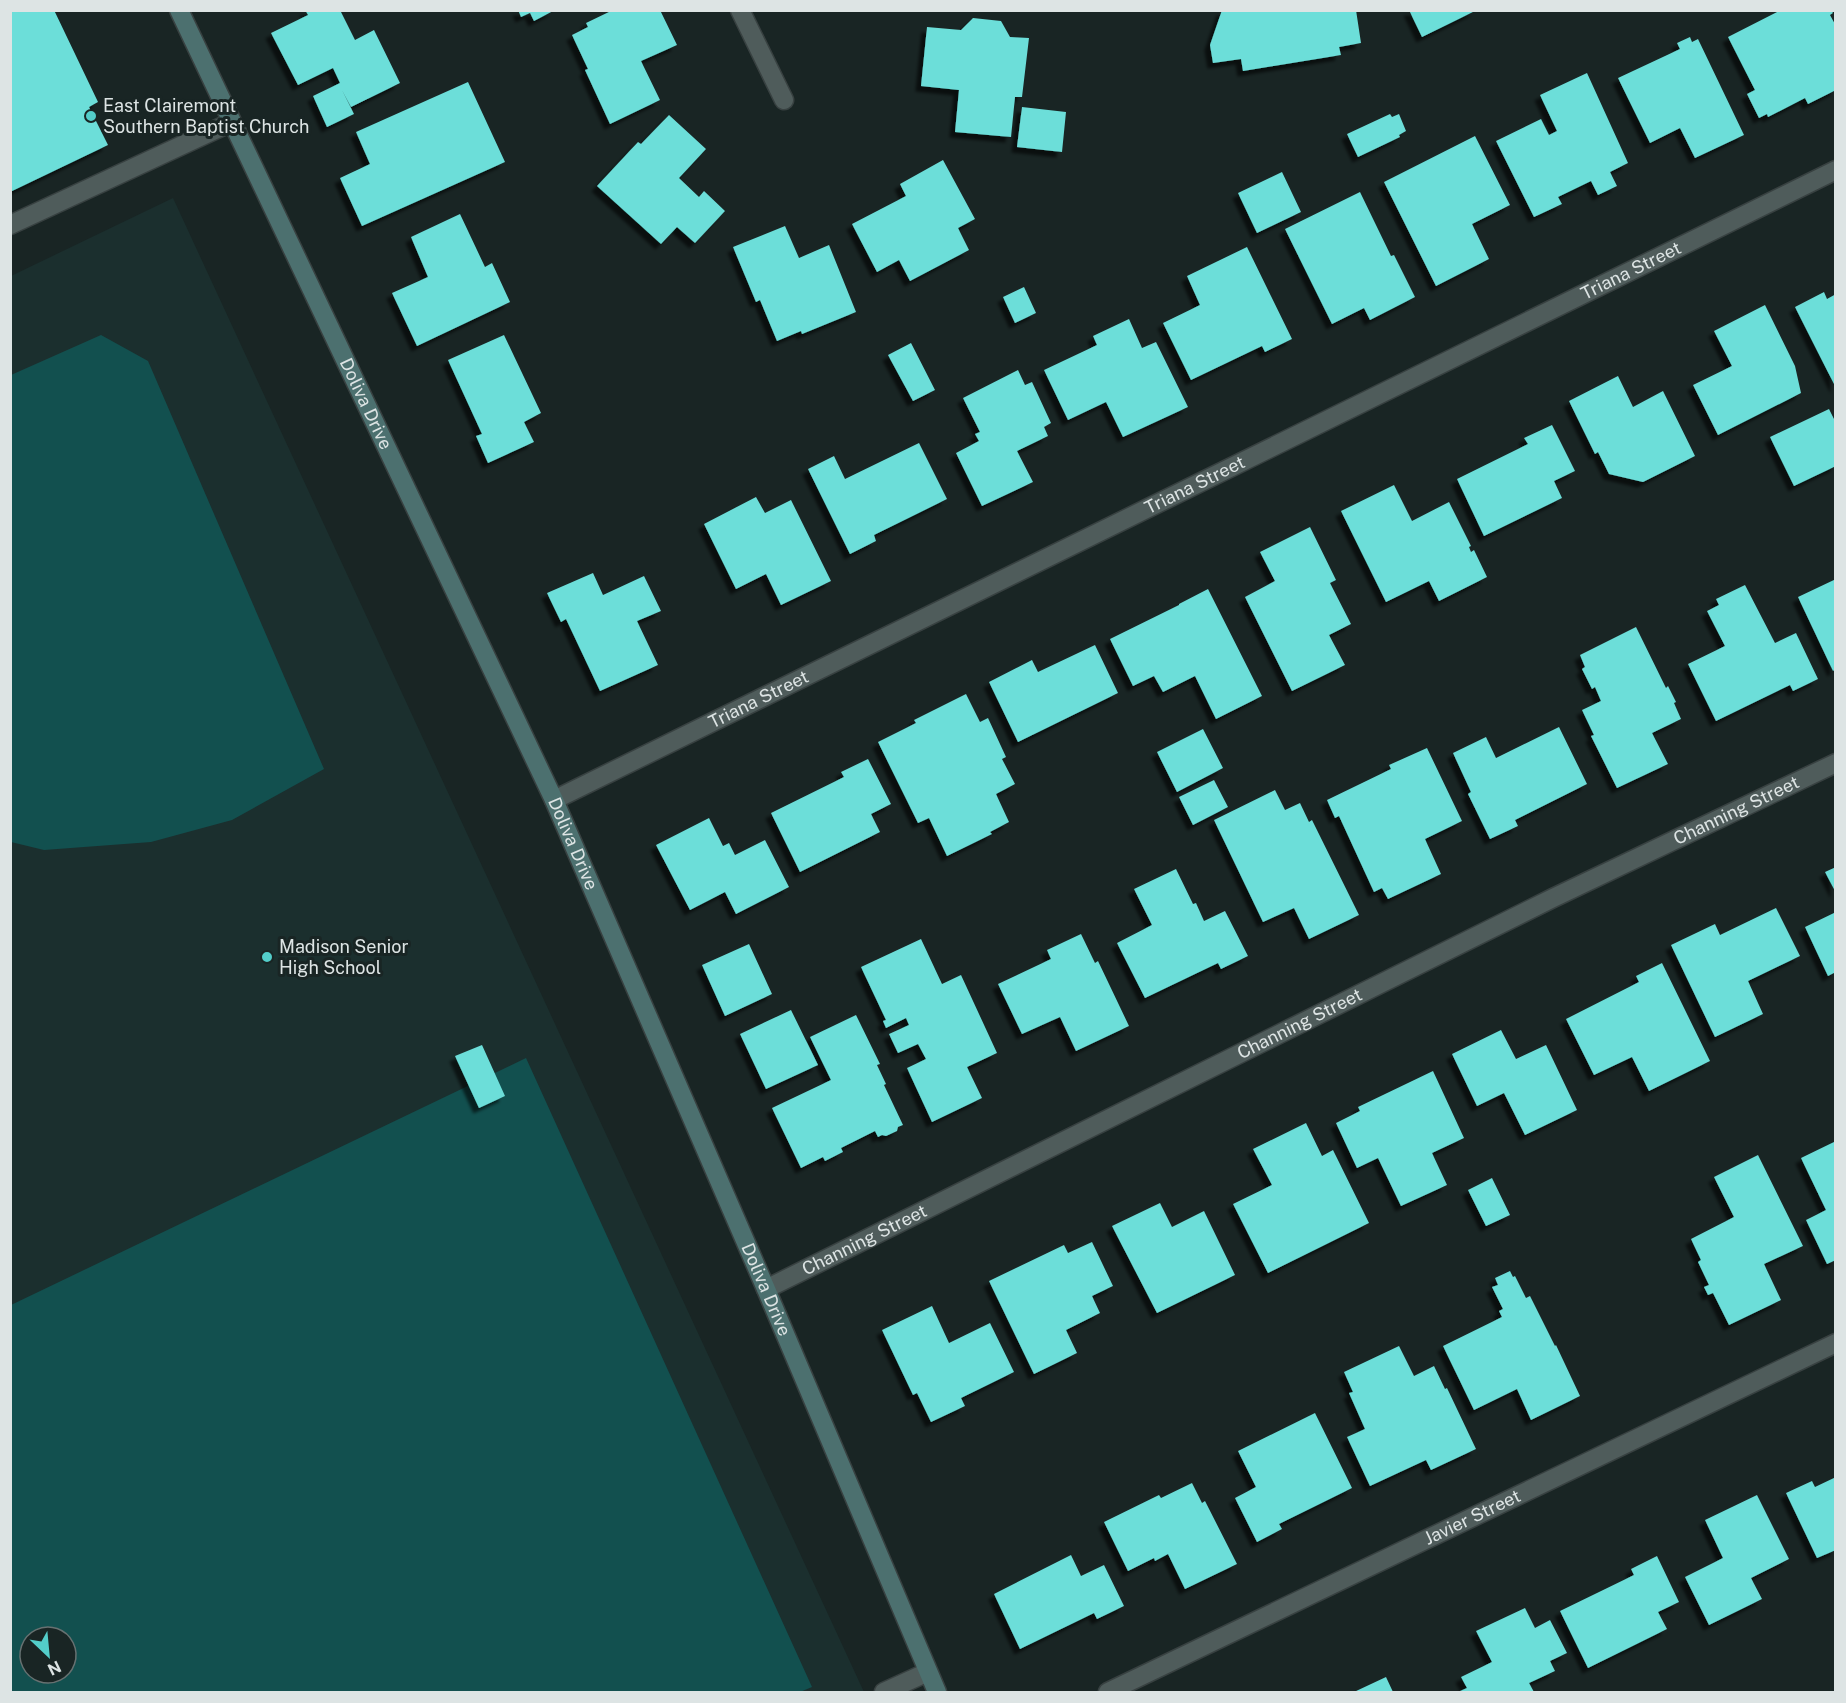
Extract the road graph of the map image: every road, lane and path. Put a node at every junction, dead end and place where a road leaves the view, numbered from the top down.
1 (179, 10) edge
2 (740, 10) edge
3 (784, 100) dead end
4 (232, 122) junction
5 (1836, 170) edge
6 (10, 225) edge
7 (1836, 763) edge
8 (554, 800) junction
9 (766, 1289) junction
10 (1836, 1343) edge
11 (928, 1672) junction
12 (884, 1692) edge
13 (937, 1692) edge
14 (1108, 1692) edge

1 - 4 street, Doliva Drive
2 - 3 street
4 - 6 street
4 - 8 street, Doliva Drive
5 - 8 street, Triana Street
7 - 9 street, Channing Street
8 - 9 street, Doliva Drive
9 - 11 street, Doliva Drive
10 - 14 street, Javier Street
11 - 12 street
11 - 13 street, Doliva Drive

